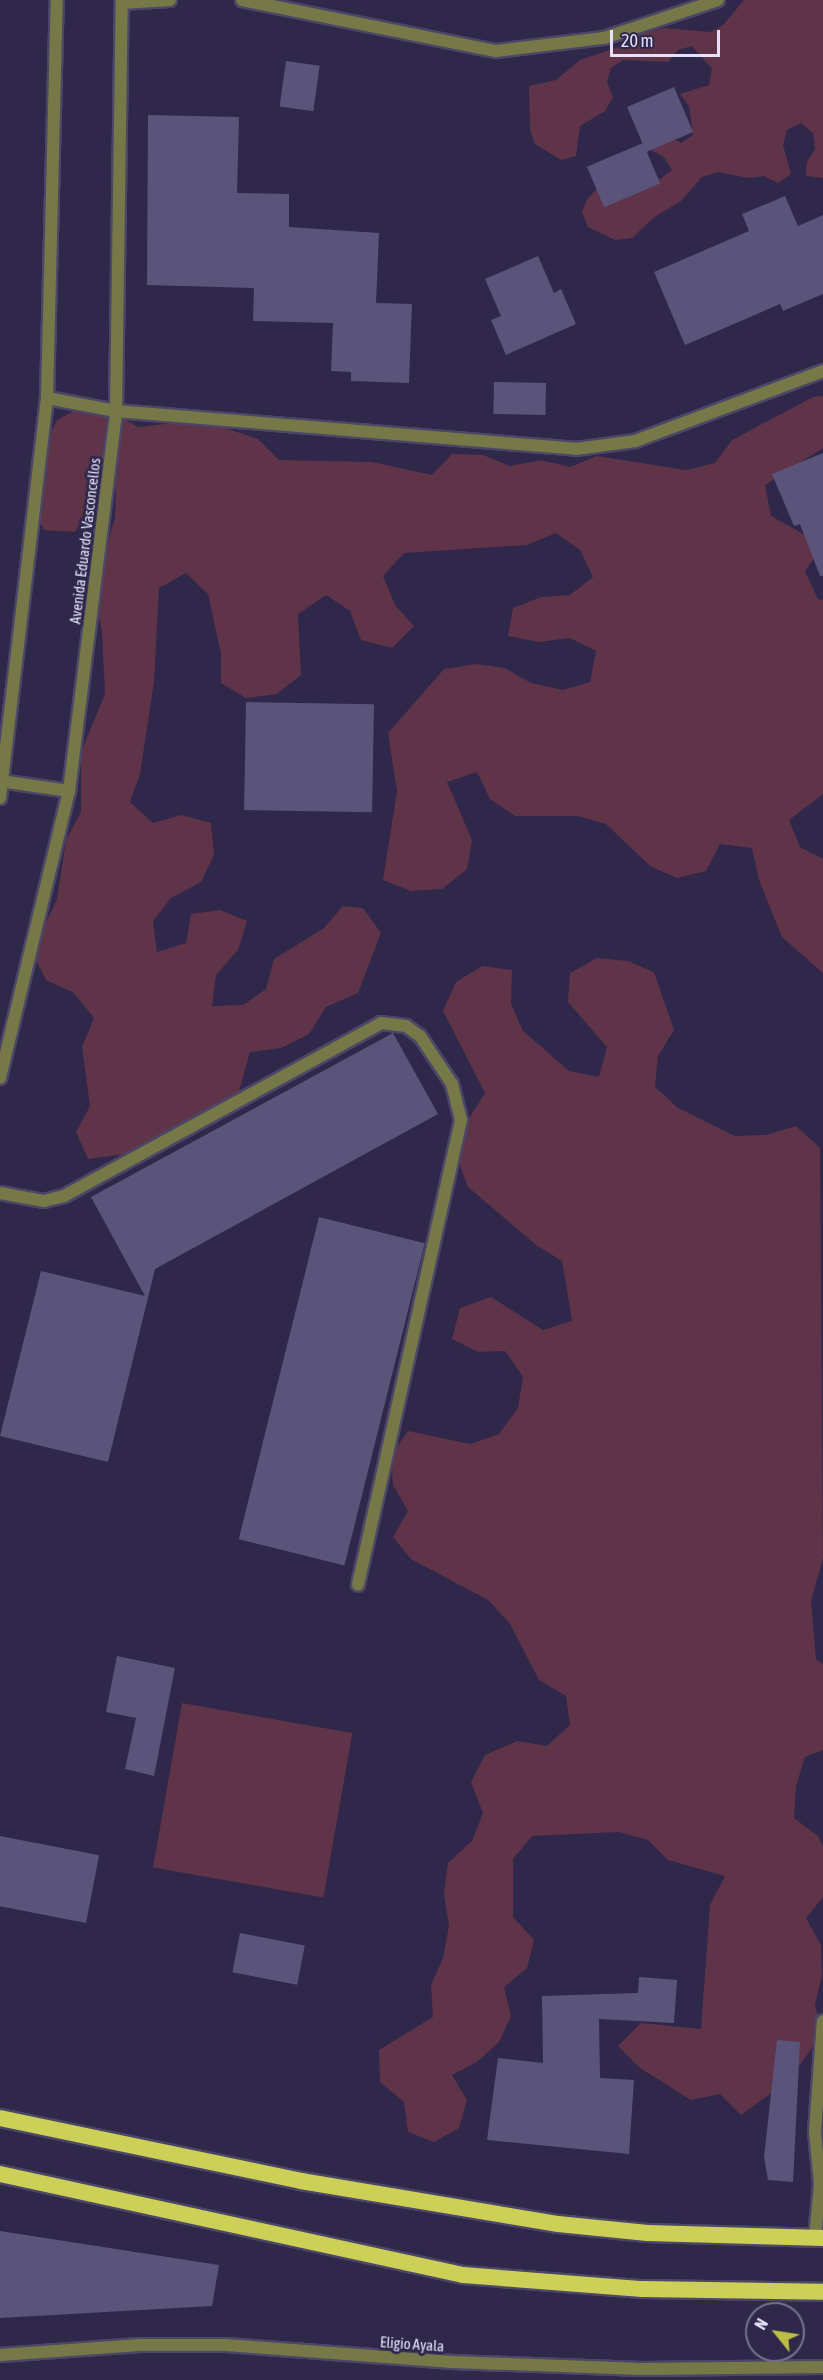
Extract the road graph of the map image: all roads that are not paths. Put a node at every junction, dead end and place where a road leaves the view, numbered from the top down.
1 (57, 0) edge
2 (170, 0) edge
3 (242, 0) edge
4 (718, 0) edge
5 (122, 1) edge
6 (823, 371) edge
7 (47, 398) junction
8 (117, 411) junction
9 (2, 781) edge
10 (69, 791) junction
11 (0, 798) edge
12 (0, 1078) edge
13 (0, 1193) edge
14 (358, 1585) dead end
15 (823, 2021) edge
16 (0, 2118) edge
17 (0, 2174) edge
18 (822, 2184) edge
19 (819, 2238) edge
20 (823, 2292) edge
21 (0, 2355) edge
22 (823, 2367) edge
23 (641, 2374) edge

1 - 7 street
2 - 5 street
3 - 4 street
5 - 8 street, Avenida Eduardo Vasconcellos
6 - 8 street
7 - 8 street
7 - 9 street
8 - 10 street, Avenida Eduardo Vasconcellos
9 - 10 street
9 - 11 street
10 - 12 street, Avenida Eduardo Vasconcellos
13 - 14 street
15 - 18 street
16 - 19 highway
17 - 20 highway
18 - 19 street
21 - 23 street, Eligio Ayala
22 - 23 street, Eligio Ayala

